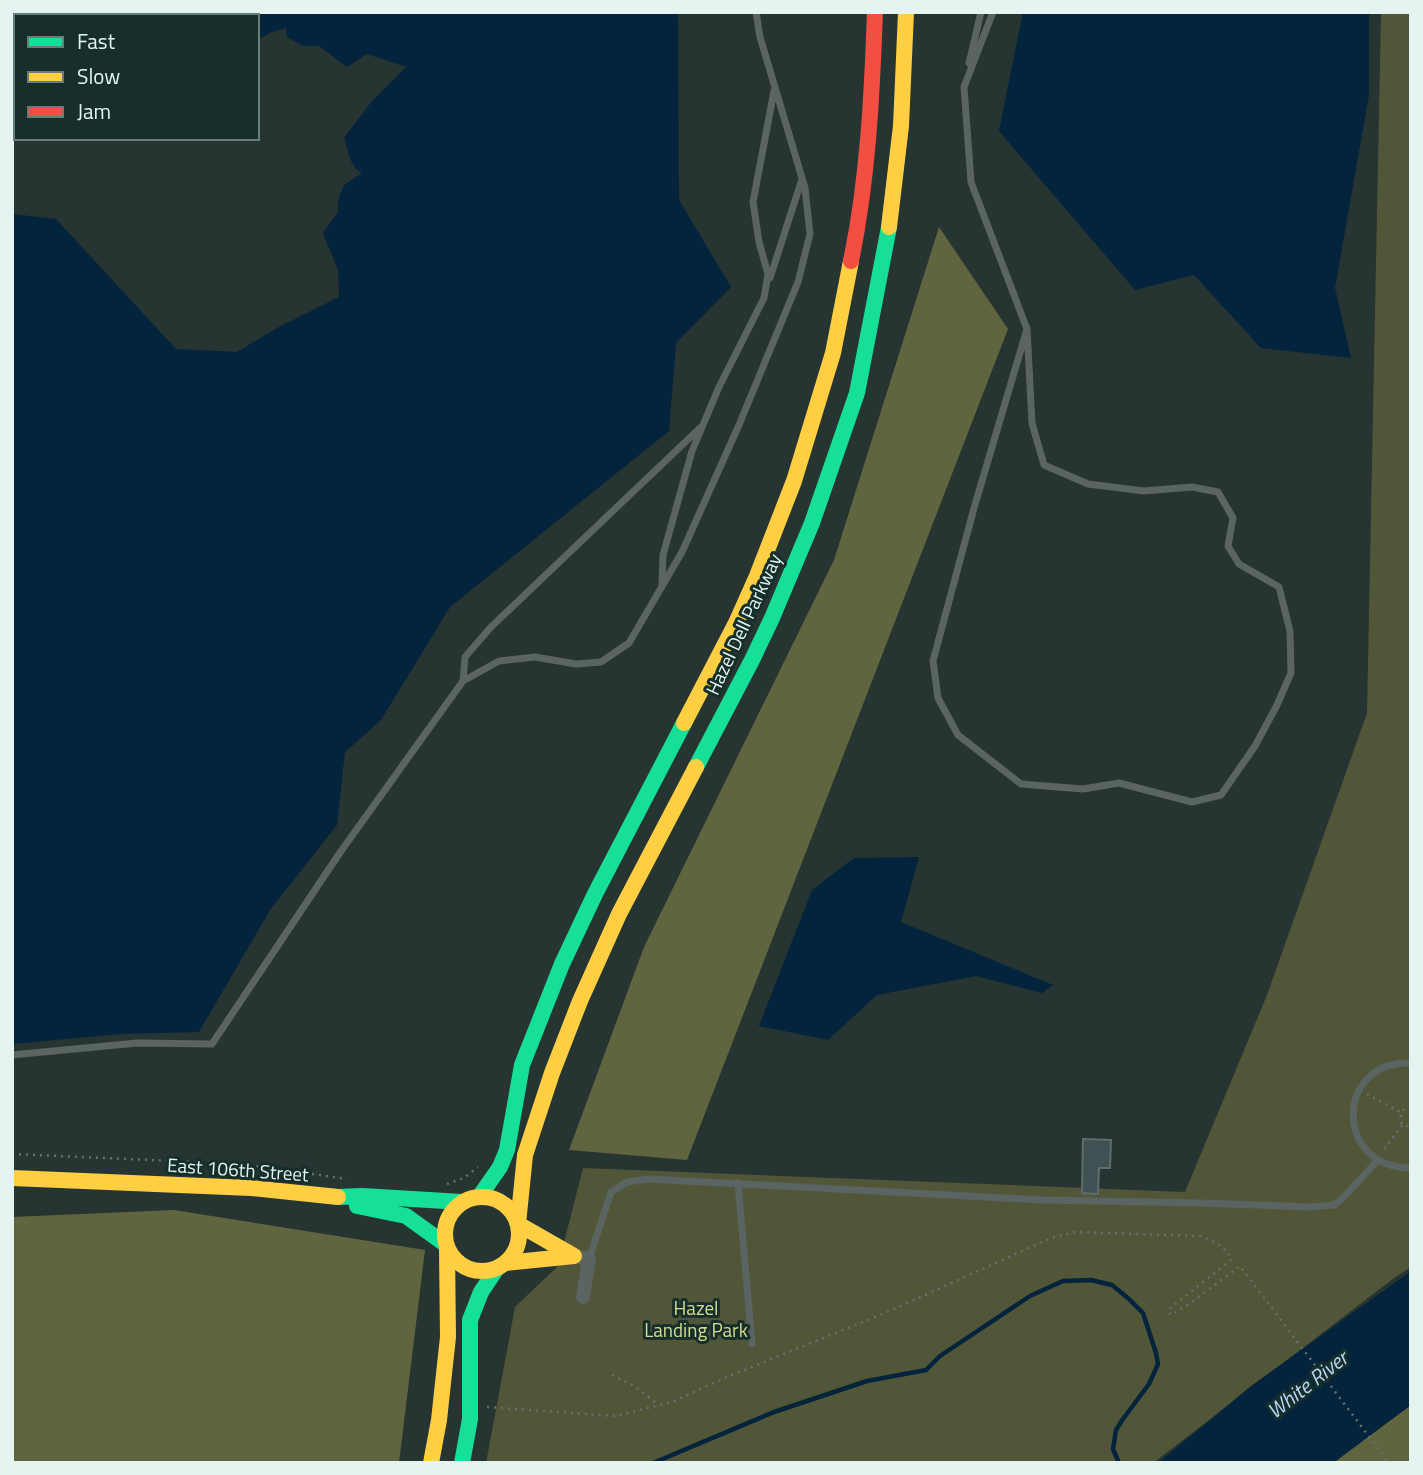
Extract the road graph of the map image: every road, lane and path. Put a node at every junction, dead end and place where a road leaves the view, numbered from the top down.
1 (757, 12) edge
2 (875, 12) edge
3 (906, 12) edge
4 (981, 12) edge
5 (993, 12) edge
6 (775, 87) junction
7 (964, 87) junction
8 (802, 178) junction
9 (764, 298) junction
10 (1027, 329) junction
11 (703, 424) junction
12 (661, 587) junction
13 (463, 681) junction
14 (12, 1055) edge
15 (1411, 1063) edge
16 (1359, 1090) junction
17 (1411, 1108) edge
18 (1402, 1113) junction
19 (1403, 1124) junction
20 (1411, 1128) edge
21 (12, 1154) edge
22 (1377, 1160) junction
23 (484, 1161) dead end
24 (1411, 1168) edge
25 (12, 1178) edge
26 (355, 1180) dead end
27 (738, 1183) junction
28 (444, 1185) dead end
29 (333, 1197) junction
30 (479, 1197) junction
31 (462, 1202) junction
32 (518, 1224) junction
33 (446, 1246) junction
34 (582, 1258) junction
35 (501, 1266) junction
36 (583, 1297) dead end
37 (752, 1344) dead end
38 (612, 1375) dead end
39 (659, 1405) junction
40 (483, 1407) dead end
41 (431, 1463) edge
42 (462, 1463) edge
43 (1389, 1463) edge

1 - 6 lane
2 - 30 main road, Hazel Dell Parkway
3 - 32 main road, Hazel Dell Parkway
4 - 7 lane
5 - 7 lane
6 - 8 lane
6 - 9 lane
7 - 10 lane
8 - 9 lane
8 - 12 lane
9 - 11 lane
10 - 10 lane
11 - 12 lane
11 - 13 lane
12 - 13 lane
13 - 14 lane
15 - 16 lane
16 - 18 path
16 - 22 lane
17 - 18 path
18 - 19 path
19 - 20 path
19 - 22 path
21 - 26 path
22 - 24 lane
22 - 27 lane
23 - 28 path
25 - 29 main road, East 106th Street
27 - 34 lane
27 - 37 lane
29 - 31 main road, East 106th Street
29 - 33 main road
30 - 31 main road
30 - 32 main road
31 - 33 main road
32 - 34 main road
32 - 35 main road
33 - 35 main road
33 - 41 main road
34 - 35 main road
34 - 36 street
35 - 42 main road
38 - 39 path
39 - 40 path
39 - 43 path

